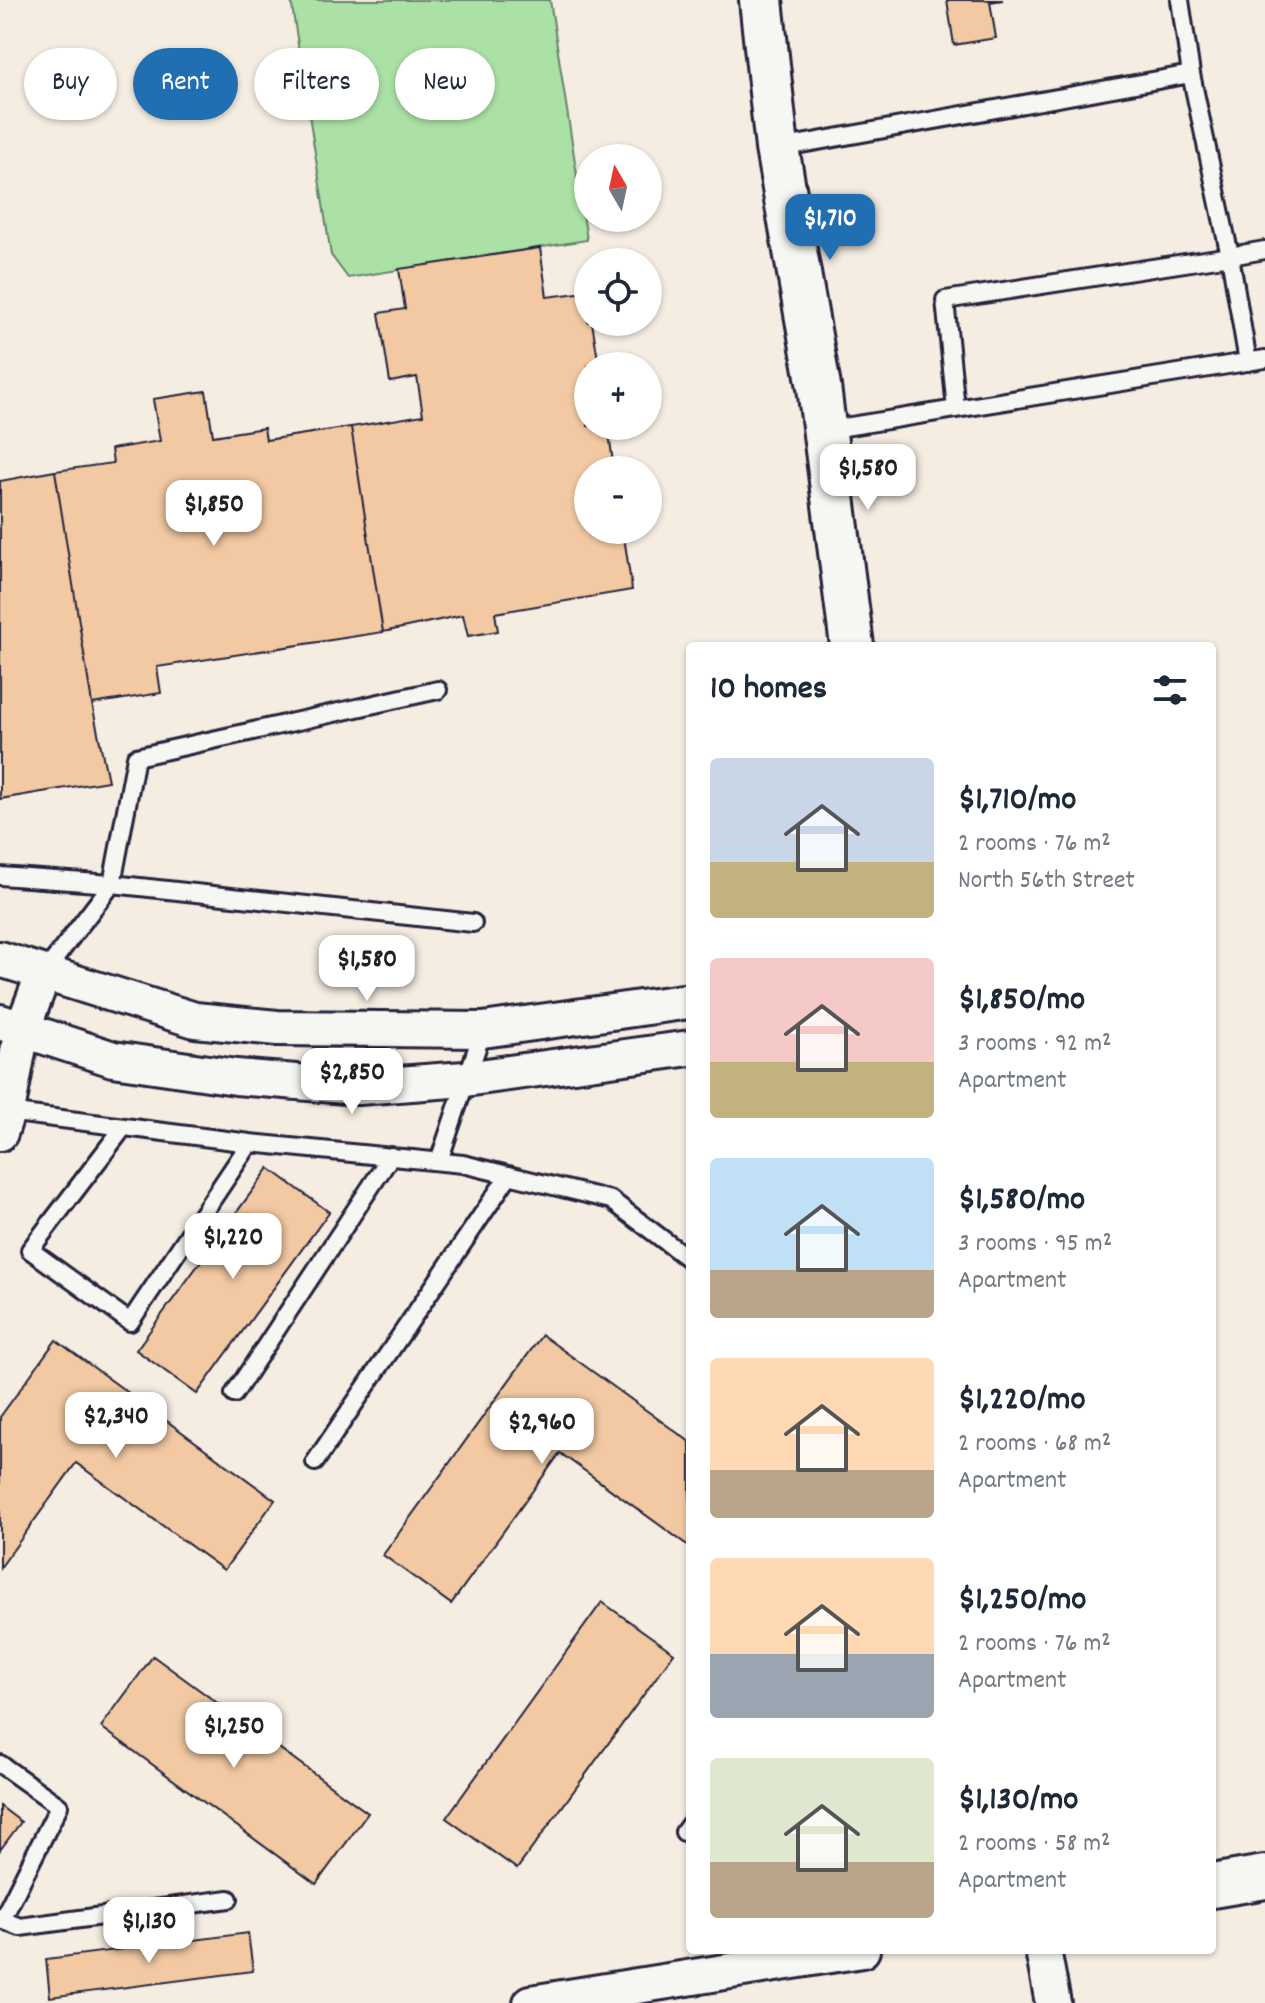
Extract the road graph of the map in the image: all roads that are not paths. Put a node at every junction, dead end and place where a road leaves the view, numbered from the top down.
1 (761, 0) edge
2 (1180, 0) edge
3 (1191, 74) junction
4 (777, 148) junction
5 (1265, 250) edge
6 (1230, 256) junction
7 (1265, 359) edge
8 (1248, 362) junction
9 (956, 409) junction
10 (824, 431) junction
11 (851, 642) edge
12 (438, 690) dead end
13 (0, 876) edge
14 (112, 884) junction
15 (473, 923) dead end
16 (0, 959) edge
17 (44, 973) junction
18 (686, 1002) edge
19 (11, 1026) edge
20 (483, 1030) junction
21 (686, 1049) edge
22 (465, 1079) junction
23 (4, 1122) edge
24 (123, 1128) junction
25 (250, 1143) junction
26 (391, 1156) junction
27 (439, 1161) junction
28 (509, 1175) junction
29 (686, 1257) edge
30 (234, 1394) dead end
31 (315, 1462) dead end
32 (0, 1764) edge
33 (1265, 1877) edge
34 (1216, 1885) edge
35 (229, 1899) dead end
36 (837, 1954) edge
37 (1044, 1954) edge
38 (531, 2003) edge
39 (1053, 2003) edge

1 - 4 street
2 - 3 lane
3 - 4 lane
3 - 6 lane
4 - 10 street
5 - 6 lane
6 - 8 lane
6 - 9 lane
7 - 8 lane
8 - 9 lane
9 - 10 lane
10 - 11 street
12 - 14 lane
13 - 14 lane
14 - 15 lane
14 - 17 lane
16 - 17 street
17 - 19 street
17 - 20 street
18 - 20 street
19 - 22 street
19 - 23 street
20 - 22 lane
21 - 22 street
22 - 27 lane
23 - 24 lane
24 - 25 lane
24 - 25 lane
25 - 26 lane
26 - 27 lane
26 - 30 lane
27 - 28 lane
28 - 29 lane
28 - 31 lane
32 - 35 lane
33 - 34 street
36 - 38 street
37 - 39 street

